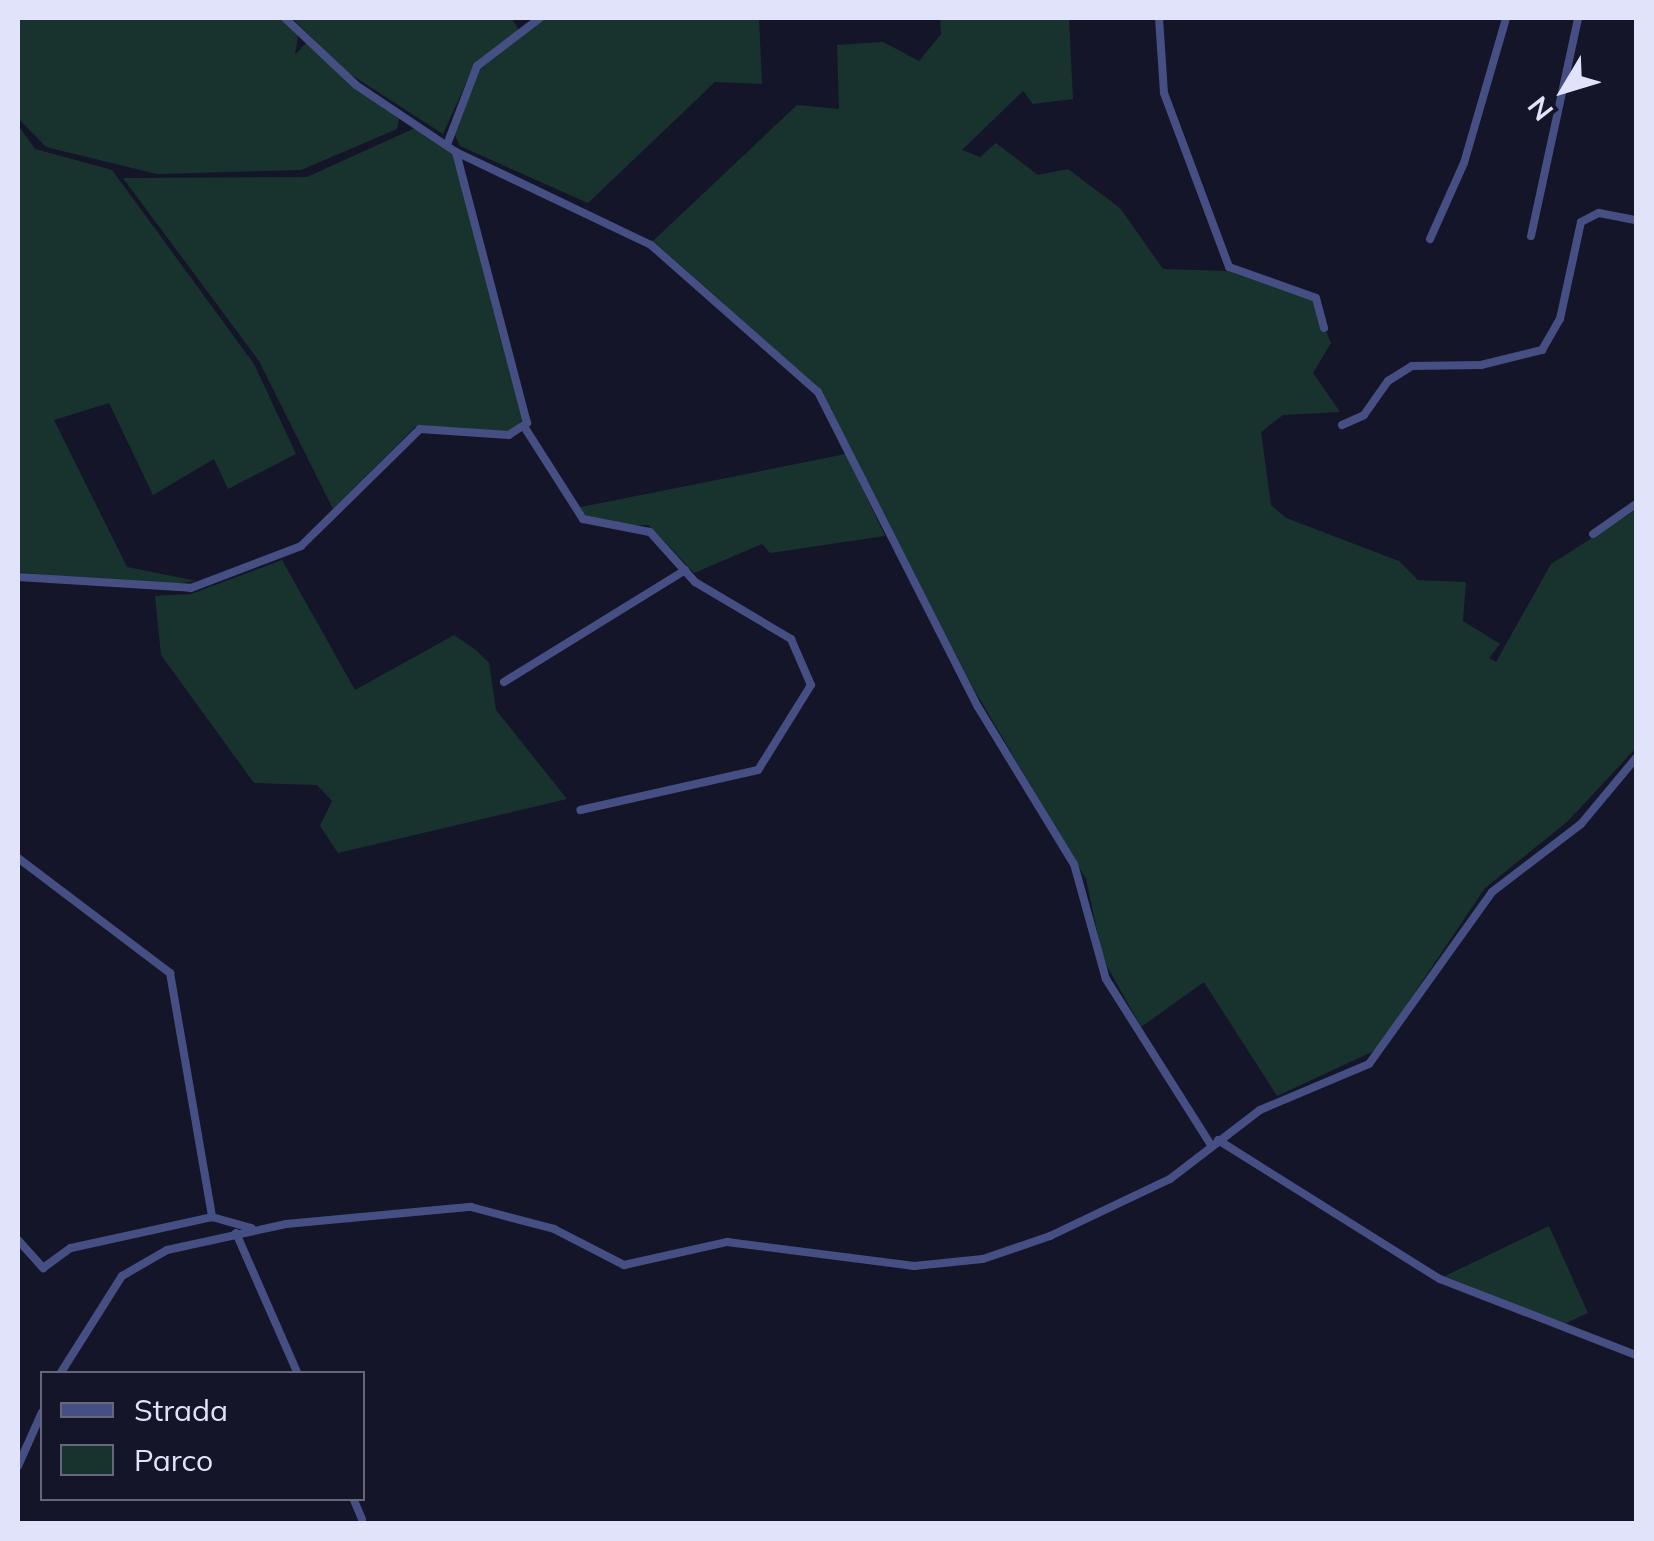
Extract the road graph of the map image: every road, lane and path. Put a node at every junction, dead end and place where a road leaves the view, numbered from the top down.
1 (285, 18) edge
2 (540, 18) edge
3 (1158, 18) edge
4 (1506, 18) edge
5 (1578, 18) edge
6 (448, 142) junction
7 (456, 152) junction
8 (1636, 220) edge
9 (1531, 236) dead end
10 (1430, 239) dead end
11 (1324, 328) dead end
12 (1342, 424) dead end
13 (524, 428) junction
14 (1636, 504) edge
15 (1593, 534) dead end
16 (684, 570) junction
17 (18, 577) edge
18 (504, 682) dead end
19 (1636, 758) edge
20 (580, 810) dead end
21 (18, 858) edge
22 (1214, 1143) junction
23 (212, 1217) junction
24 (256, 1229) junction
25 (236, 1233) junction
26 (18, 1240) edge
27 (1636, 1355) edge
28 (62, 1371) edge
29 (297, 1371) edge
30 (40, 1416) edge
31 (18, 1466) edge
32 (354, 1501) edge
33 (362, 1519) dead end

1 - 6 street
2 - 6 street
3 - 11 street
4 - 10 street
5 - 9 street
6 - 7 street
7 - 13 street
7 - 22 street
8 - 12 street
13 - 16 street
13 - 17 street
14 - 15 street
16 - 18 street
16 - 20 street
19 - 22 street
21 - 23 street
22 - 24 street
22 - 27 street
23 - 24 street
23 - 26 street
24 - 25 street
25 - 28 street
25 - 29 street
30 - 31 street
32 - 33 street

